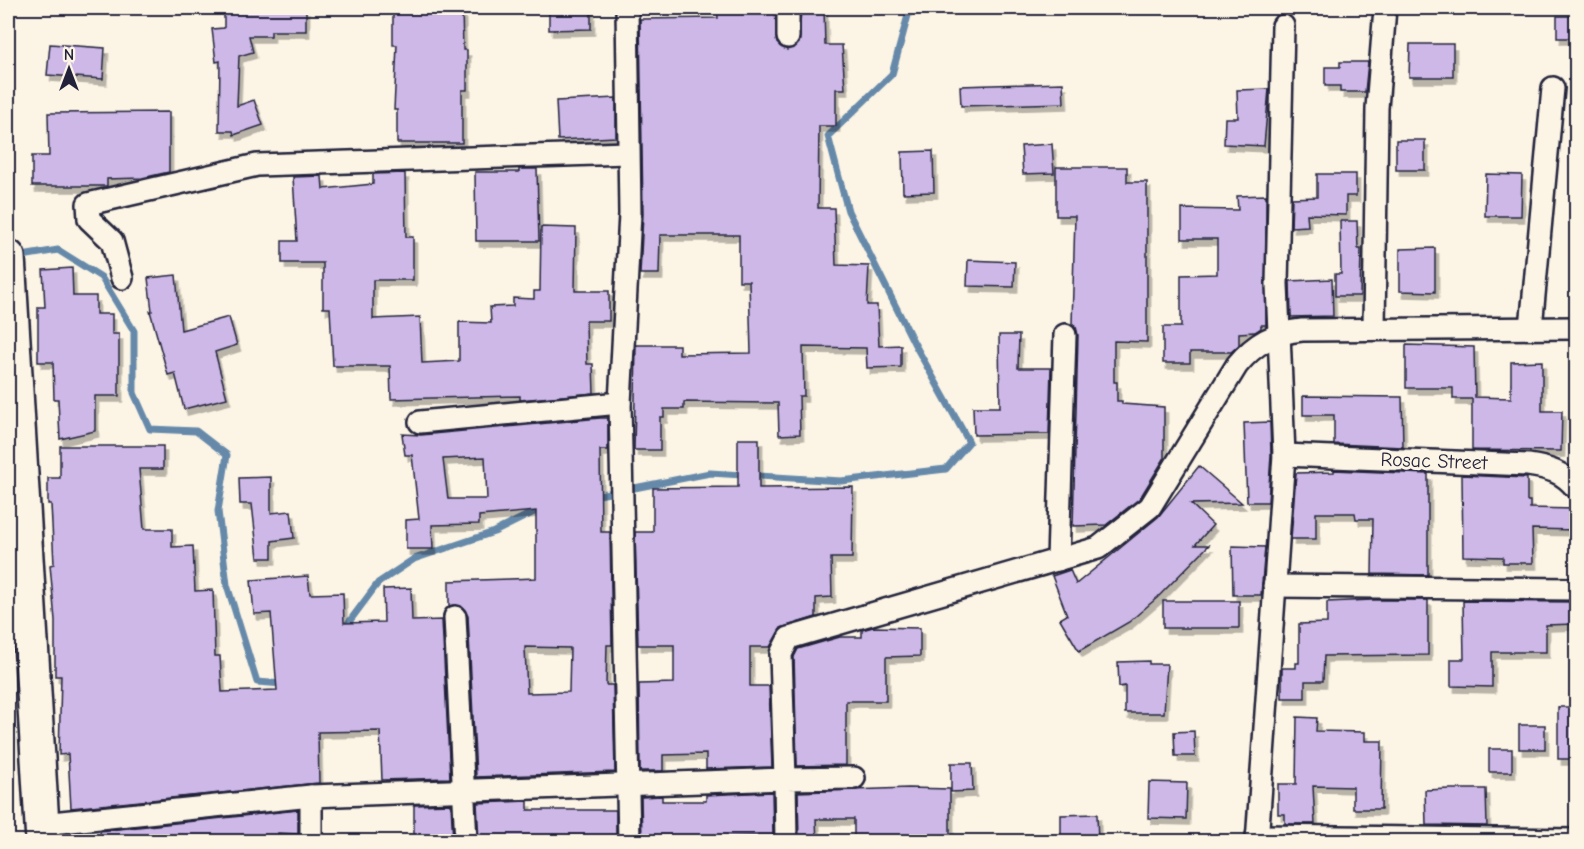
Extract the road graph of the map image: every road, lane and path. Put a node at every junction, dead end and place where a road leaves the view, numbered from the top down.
1 (627, 8) edge
2 (788, 8) edge
3 (1385, 8) edge
4 (1283, 26) dead end
5 (788, 37) dead end
6 (1553, 88) dead end
7 (628, 153) junction
8 (8, 257) edge
9 (8, 271) edge
10 (122, 278) dead end
11 (1531, 327) junction
12 (1374, 328) junction
13 (1576, 328) edge
14 (1279, 334) junction
15 (1065, 335) dead end
16 (620, 403) junction
17 (420, 422) dead end
18 (1284, 455) junction
19 (1576, 488) edge
20 (1058, 560) junction
21 (1274, 586) junction
22 (1576, 589) edge
23 (455, 617) dead end
24 (854, 778) dead end
25 (785, 779) junction
26 (628, 786) junction
27 (464, 792) junction
28 (311, 796) junction
29 (42, 833) edge
30 (1257, 839) edge
31 (1576, 840) edge
32 (311, 842) edge
33 (466, 842) edge
34 (629, 842) edge
35 (786, 842) edge

1 - 7 street
2 - 5 street
3 - 12 street
4 - 14 street
6 - 11 street
7 - 10 street
7 - 16 street
8 - 9 highway
9 - 29 highway
11 - 12 street
11 - 13 street
12 - 14 street
14 - 18 street
14 - 20 street
15 - 20 street
16 - 17 street
16 - 26 street
18 - 19 street, Rosac Street
18 - 21 street
20 - 25 street
21 - 22 street
21 - 30 street
23 - 27 street
24 - 25 street
25 - 26 street
25 - 35 street
26 - 27 street
26 - 34 street
27 - 28 street
27 - 33 street
28 - 29 street
28 - 32 street
30 - 31 street

